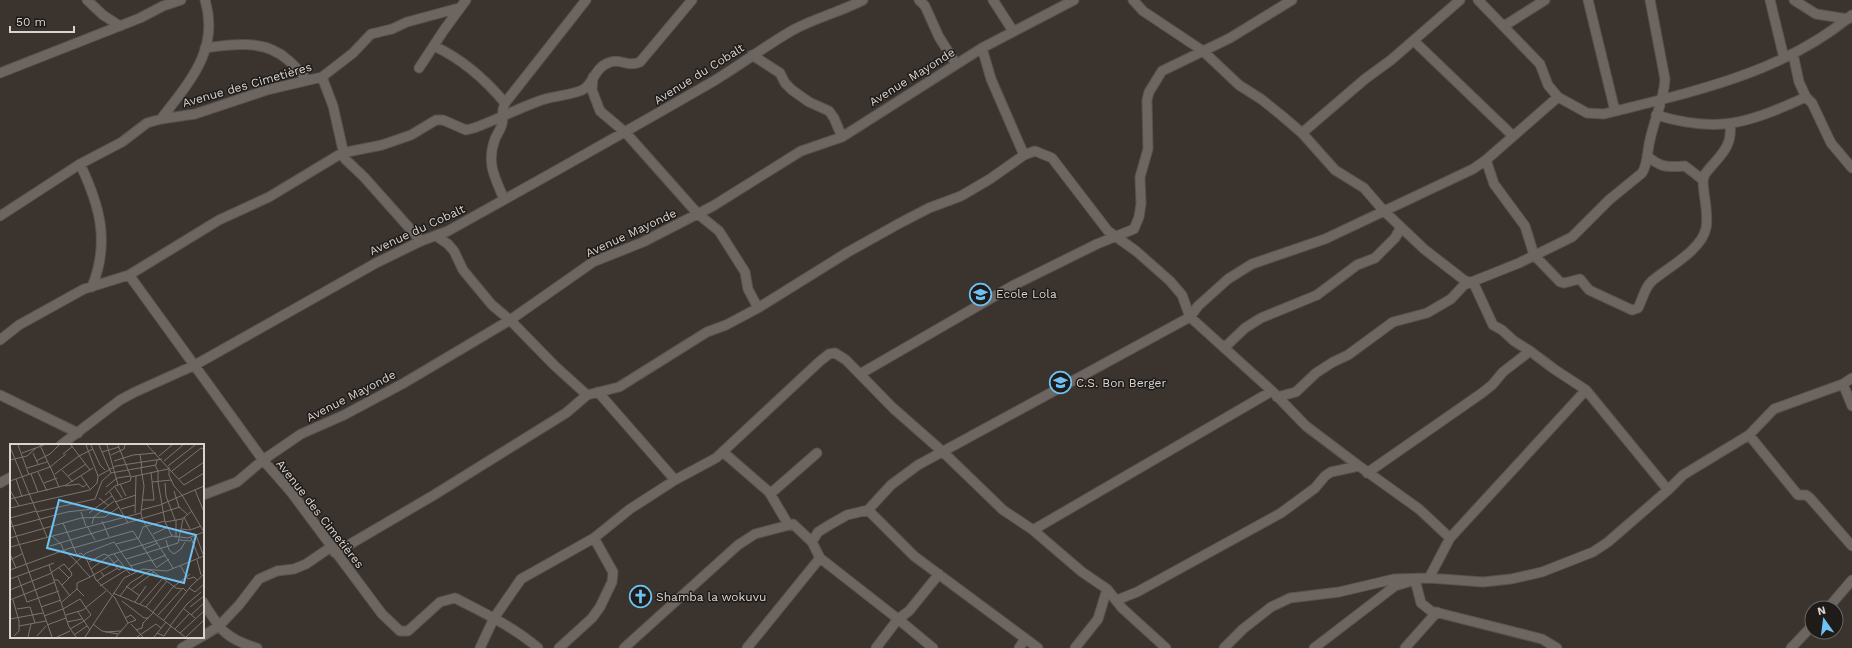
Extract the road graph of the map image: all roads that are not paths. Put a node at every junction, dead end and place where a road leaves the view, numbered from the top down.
1 (87, 0) edge
2 (182, 0) edge
3 (205, 0) edge
4 (466, 0) edge
5 (586, 0) edge
6 (692, 0) edge
7 (863, 0) edge
8 (919, 0) edge
9 (993, 0) edge
10 (1074, 0) edge
11 (1133, 0) edge
12 (1292, 0) edge
13 (1460, 0) edge
14 (1478, 0) edge
15 (1545, 0) edge
16 (1588, 0) edge
17 (1650, 0) edge
18 (1770, 0) edge
19 (1794, 0) edge
20 (459, 8) junction
21 (1850, 17) edge
22 (120, 26) junction
23 (1504, 26) junction
24 (1013, 31) junction
25 (1414, 41) junction
26 (434, 46) junction
27 (205, 48) junction
28 (982, 48) junction
29 (1202, 51) junction
30 (1794, 54) junction
31 (752, 55) junction
32 (1784, 58) junction
33 (956, 64) junction
34 (419, 68) dead end
35 (0, 73) edge
36 (593, 76) junction
37 (322, 77) junction
38 (307, 80) junction
39 (1558, 97) junction
40 (1806, 97) junction
41 (1661, 100) junction
42 (505, 103) junction
43 (1615, 111) junction
44 (1656, 115) junction
45 (501, 118) junction
46 (161, 119) junction
47 (1730, 125) junction
48 (626, 133) junction
49 (1302, 133) junction
50 (1512, 135) junction
51 (842, 137) junction
52 (342, 153) junction
53 (1024, 155) junction
54 (1647, 156) junction
55 (1486, 160) junction
56 (80, 164) junction
57 (1852, 168) edge
58 (1703, 180) junction
59 (504, 199) junction
60 (1383, 210) junction
61 (698, 214) junction
62 (0, 216) edge
63 (1401, 227) junction
64 (436, 236) junction
65 (1118, 237) junction
66 (421, 241) junction
67 (1534, 255) junction
68 (129, 275) junction
69 (1470, 283) junction
70 (92, 287) junction
71 (758, 308) junction
72 (1190, 317) junction
73 (510, 320) junction
74 (0, 340) edge
75 (1224, 348) junction
76 (1530, 351) junction
77 (194, 364) junction
78 (860, 374) junction
79 (1852, 378) edge
80 (1843, 384) junction
81 (1586, 390) junction
82 (598, 392) junction
83 (587, 394) junction
84 (1274, 394) junction
85 (0, 395) edge
86 (1852, 406) edge
87 (78, 434) junction
88 (1749, 435) junction
89 (63, 444) edge
90 (723, 452) junction
91 (943, 452) junction
92 (817, 453) dead end
93 (263, 460) junction
94 (1359, 466) junction
95 (1368, 473) junction
96 (10, 478) edge
97 (675, 480) junction
98 (0, 483) edge
99 (1668, 490) junction
100 (770, 494) junction
101 (204, 495) edge
102 (868, 510) junction
103 (788, 524) junction
104 (1033, 530) junction
105 (594, 538) junction
106 (1450, 538) junction
107 (812, 542) junction
108 (1852, 546) edge
109 (333, 550) junction
110 (820, 558) junction
111 (939, 574) junction
112 (1429, 578) junction
113 (1415, 580) junction
114 (1852, 580) edge
115 (1107, 588) junction
116 (1117, 600) junction
117 (1835, 600) edge
118 (204, 604) edge
119 (1423, 606) junction
120 (1437, 612) junction
121 (494, 618) junction
122 (898, 619) junction
123 (1426, 625) junction
124 (219, 626) junction
125 (1804, 634) edge
126 (204, 635) edge
127 (199, 638) edge
128 (1025, 639) junction
129 (182, 648) edge
130 (257, 648) edge
131 (480, 648) edge
132 (538, 648) edge
133 (559, 648) edge
134 (624, 648) edge
135 (747, 648) edge
136 (876, 648) edge
137 (933, 648) edge
138 (1019, 648) edge
139 (1038, 648) edge
140 (1075, 648) edge
141 (1166, 648) edge
142 (1224, 648) edge
143 (1314, 648) edge
144 (1405, 648) edge
145 (1556, 648) edge
146 (1791, 648) edge

1 - 22 street
2 - 22 street
3 - 27 street
4 - 20 street
5 - 42 street
6 - 36 street
7 - 31 street, Avenue du Cobalt
8 - 33 street
9 - 24 street
10 - 24 street, Avenue Mayonde
11 - 29 street
12 - 29 street
13 - 25 street
14 - 23 street
15 - 23 street
16 - 43 street
17 - 41 street
18 - 32 street
19 - 21 street
20 - 26 street
20 - 37 street, Avenue des Cimetières
21 - 30 street
22 - 35 street
23 - 39 street
24 - 28 street, Avenue Mayonde
25 - 49 street
25 - 50 street
26 - 34 street
26 - 42 street
27 - 38 street
27 - 46 street
28 - 33 street, Avenue Mayonde
28 - 53 street
29 - 49 street
29 - 65 street
30 - 32 street
30 - 40 street
31 - 48 street, Avenue du Cobalt
31 - 51 street
32 - 41 street
33 - 51 street, Avenue Mayonde
36 - 45 street
36 - 48 street
37 - 38 street, Avenue des Cimetières
37 - 52 street
38 - 46 street, Avenue des Cimetières
39 - 43 street
39 - 50 street
40 - 47 street
40 - 57 street
41 - 43 street
41 - 44 street
42 - 45 street
44 - 47 street
44 - 54 street
45 - 52 street
45 - 59 street
46 - 56 street, Avenue des Cimetières
47 - 58 street
48 - 59 street, Avenue du Cobalt
48 - 61 street
49 - 60 street
50 - 55 street
51 - 61 street, Avenue Mayonde
52 - 66 street
52 - 68 street
53 - 65 street
53 - 71 street
54 - 58 street
54 - 67 street
55 - 60 street
55 - 67 street
56 - 62 street, Avenue des Cimetières
56 - 70 street
58 - 67 street
59 - 64 street, Avenue du Cobalt
60 - 63 street
60 - 72 street
61 - 71 street
61 - 73 street, Avenue Mayonde
63 - 69 street
63 - 75 street
64 - 66 street, Avenue du Cobalt
64 - 73 street
65 - 72 street
65 - 78 street
66 - 77 street, Avenue du Cobalt
67 - 69 street
68 - 70 street
68 - 77 street, Avenue des Cimetières
69 - 76 street
69 - 84 street
70 - 74 street
71 - 82 street
72 - 75 street
72 - 91 street
73 - 83 street
73 - 93 street, Avenue Mayonde
75 - 84 street
76 - 81 street
76 - 95 street
77 - 87 street, Avenue du Cobalt
77 - 93 street, Avenue des Cimetières
78 - 90 street
78 - 91 street
79 - 80 street
80 - 86 street
80 - 88 street
81 - 99 street
81 - 106 street
82 - 83 street
82 - 97 street
83 - 109 street
84 - 94 street
84 - 104 street
85 - 87 street
87 - 89 street, Avenue du Cobalt
88 - 99 street
88 - 108 street
90 - 97 street
90 - 100 street
91 - 102 street
91 - 104 street
92 - 100 street
93 - 101 street, Avenue Mayonde
93 - 109 street, Avenue des Cimetières
94 - 95 street
94 - 116 street
95 - 106 street
96 - 98 street
97 - 105 street
99 - 112 street
100 - 103 street
102 - 107 street
102 - 111 street
103 - 107 street
103 - 134 street
104 - 115 street
105 - 121 street
105 - 133 street
106 - 112 street
107 - 110 street
109 - 121 street, Avenue des Cimetières
109 - 124 street
110 - 122 street
110 - 135 street
111 - 122 street
111 - 128 street
112 - 113 street
113 - 119 street
113 - 142 street
113 - 143 street
114 - 117 street
115 - 116 street
115 - 140 street
116 - 141 street
118 - 124 street
119 - 120 street
119 - 123 street
120 - 123 street
120 - 145 street
121 - 131 street
121 - 132 street, Avenue des Cimetières
122 - 136 street
122 - 137 street
123 - 144 street
124 - 126 street
124 - 130 street
125 - 146 street
127 - 129 street
128 - 138 street
128 - 139 street

